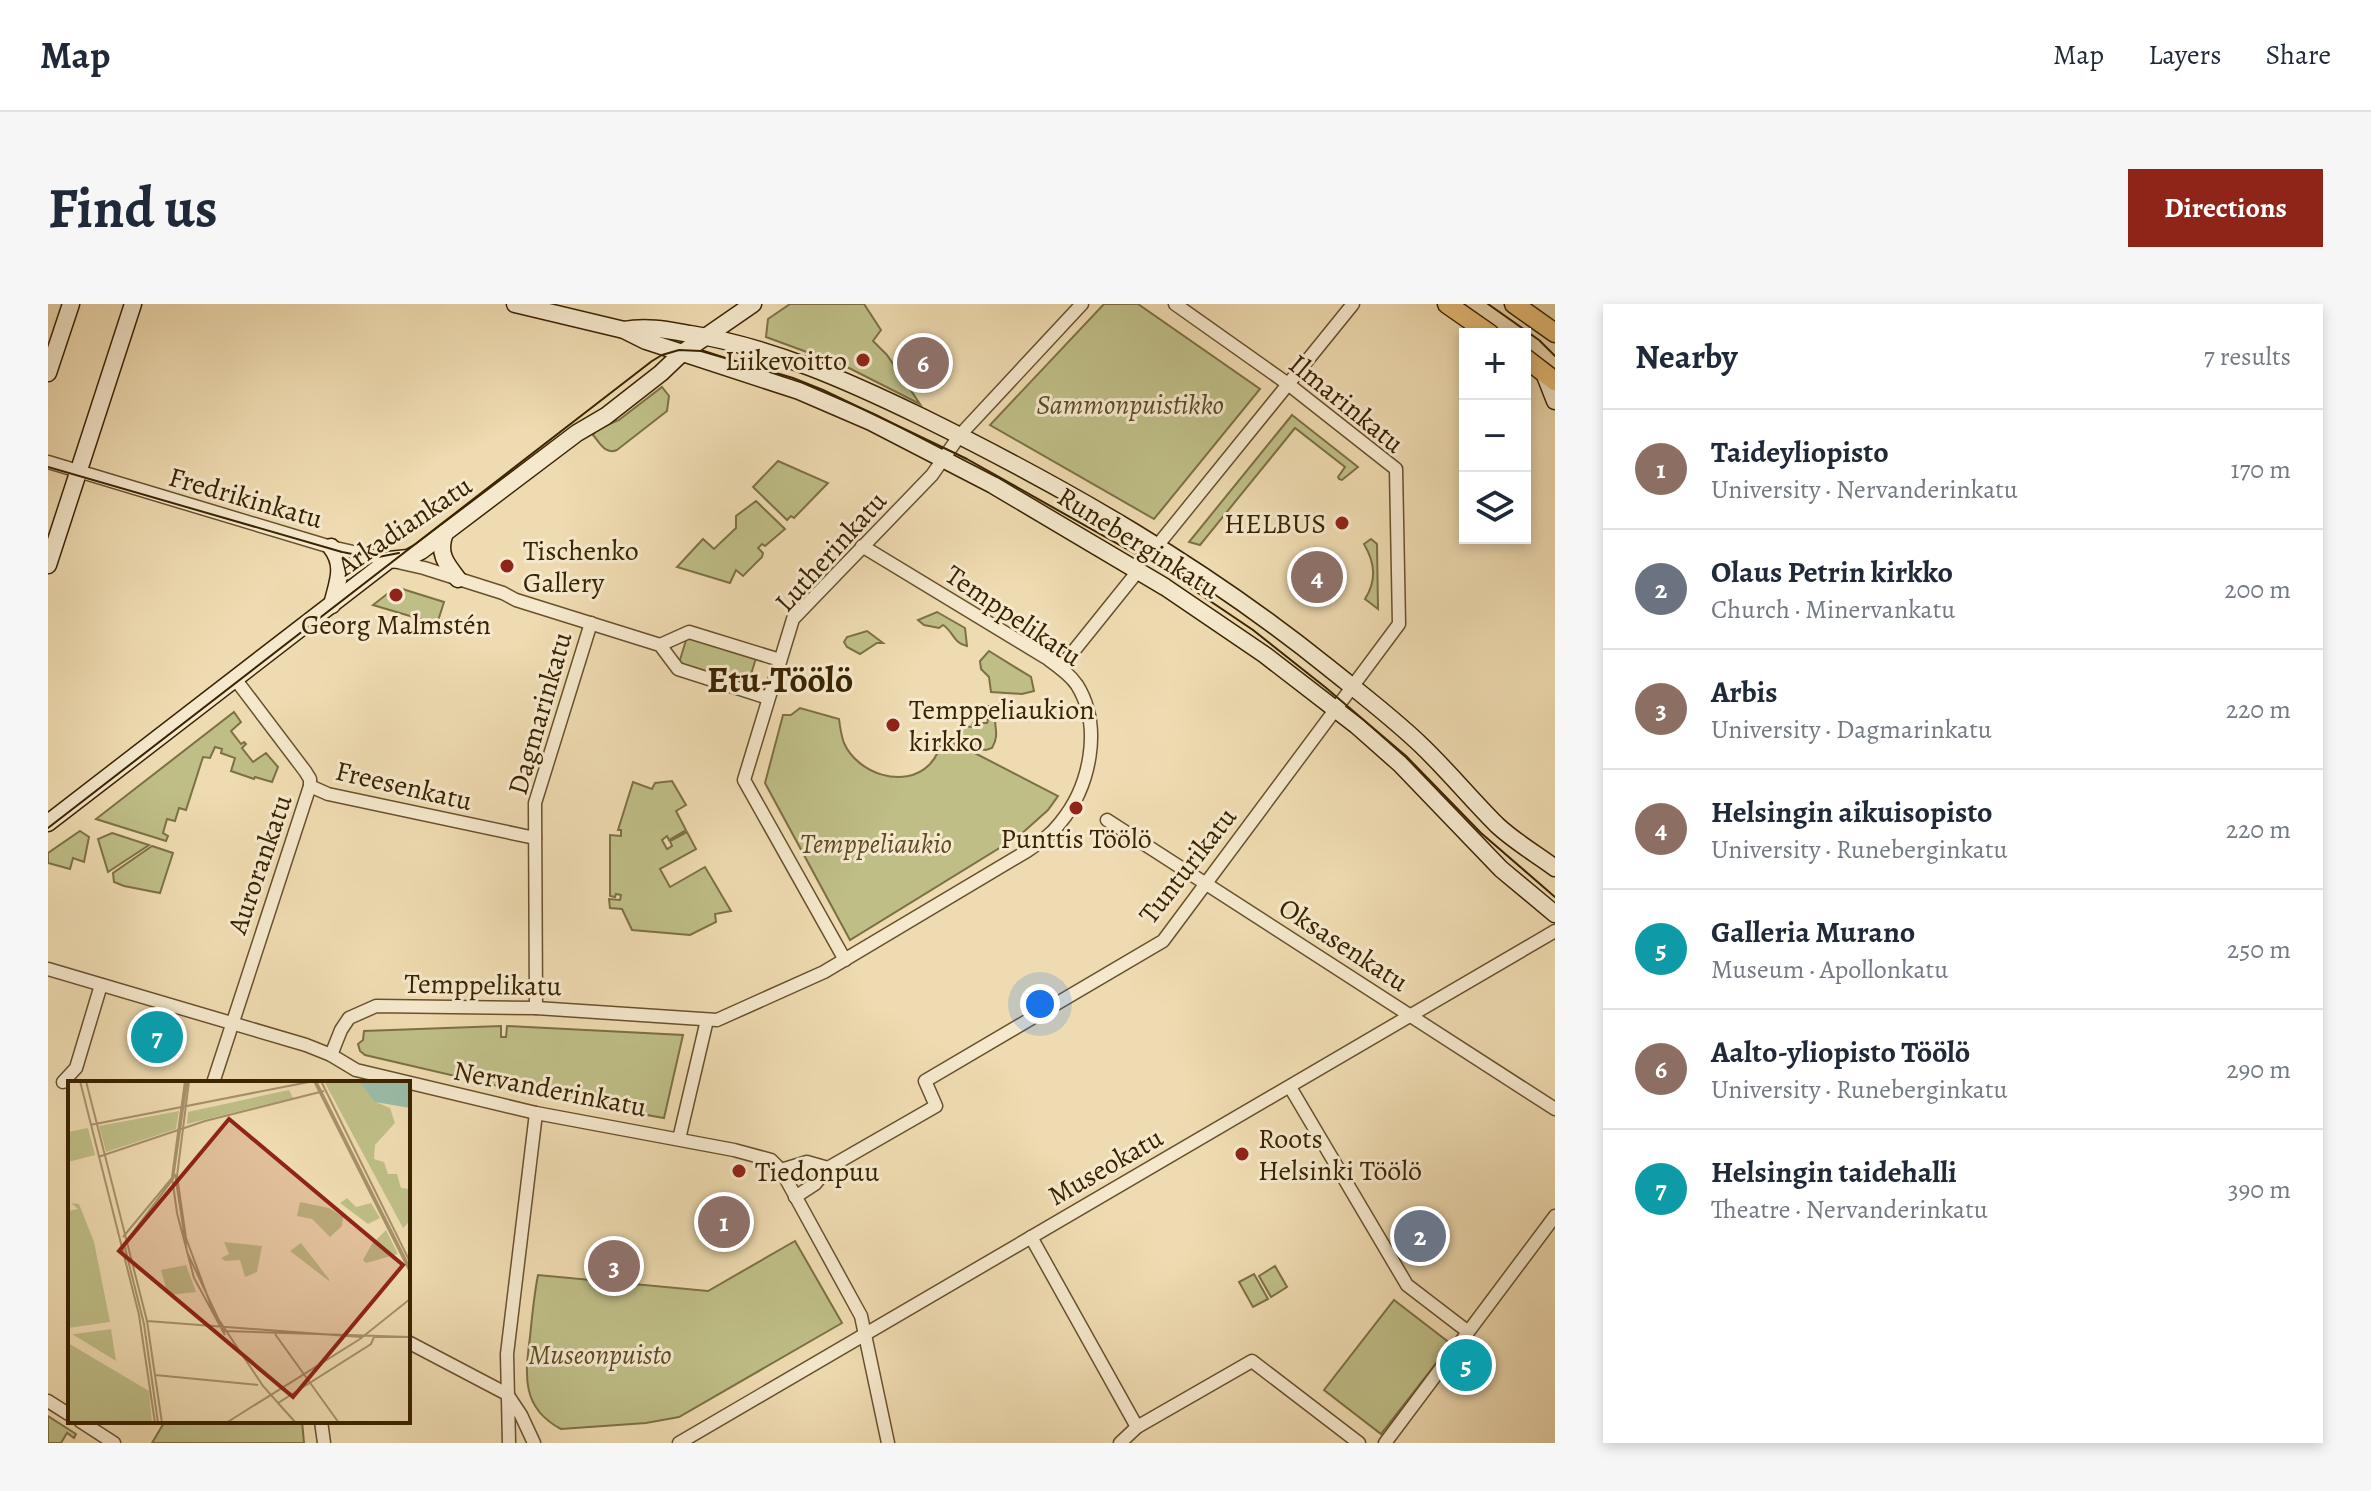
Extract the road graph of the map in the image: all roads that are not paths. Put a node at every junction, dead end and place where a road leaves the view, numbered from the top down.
1 (71, 304) edge
2 (133, 304) edge
3 (515, 304) edge
4 (1082, 304) edge
5 (1175, 304) edge
6 (1353, 304) edge
7 (1447, 304) edge
8 (1514, 304) edge
9 (748, 305) edge
10 (1481, 328) edge
11 (624, 330) junction
12 (1555, 333) edge
13 (706, 336) junction
14 (682, 353) junction
15 (712, 363) junction
16 (1531, 363) edge
17 (48, 373) edge
18 (661, 373) junction
19 (1550, 377) edge
20 (1288, 384) junction
21 (1555, 401) edge
22 (960, 435) junction
23 (944, 460) junction
24 (48, 462) edge
25 (72, 469) junction
26 (445, 533) junction
27 (862, 546) junction
28 (1157, 546) junction
29 (331, 547) junction
30 (389, 560) junction
31 (48, 565) edge
32 (1138, 571) junction
33 (458, 579) junction
34 (332, 605) junction
35 (591, 623) junction
36 (660, 645) junction
37 (780, 660) junction
38 (1060, 668) junction
39 (236, 680) junction
40 (1351, 687) junction
41 (768, 698) junction
42 (1334, 709) junction
43 (310, 786) junction
44 (54, 819) edge
45 (1107, 820) dead end
46 (535, 838) junction
47 (1555, 868) edge
48 (1205, 884) junction
49 (1555, 914) edge
50 (1555, 931) edge
51 (845, 960) junction
52 (48, 969) edge
53 (101, 985) junction
54 (536, 1008) junction
55 (1410, 1015) junction
56 (707, 1020) junction
57 (232, 1023) junction
58 (331, 1055) junction
59 (214, 1081) edge
60 (402, 1081) edge
61 (63, 1082) dead end
62 (410, 1083) edge
63 (1290, 1087) junction
64 (1555, 1109) edge
65 (536, 1113) junction
66 (679, 1139) junction
67 (828, 1168) junction
68 (781, 1170) junction
69 (795, 1197) junction
70 (1555, 1216) edge
71 (1031, 1237) junction
72 (1467, 1331) junction
73 (866, 1334) junction
74 (410, 1343) edge
75 (507, 1394) junction
76 (48, 1401) edge
77 (68, 1414) edge
78 (83, 1423) edge
79 (321, 1423) edge
80 (1137, 1427) junction
81 (683, 1442) edge
82 (114, 1443) edge
83 (324, 1443) edge
84 (509, 1443) edge
85 (534, 1443) edge
86 (888, 1443) edge
87 (1120, 1443) edge
88 (1359, 1443) edge
89 (1385, 1443) edge

1 - 17 main road
2 - 25 main road
3 - 11 main road, Runeberginkatu
4 - 22 street, Lutherinkatu
5 - 20 street, Ilmarinkatu
6 - 20 street
7 - 10 main road
8 - 12 main road
9 - 13 main road, Arkadiankatu
11 - 13 main road, Runeberginkatu
11 - 14 main road, Runeberginkatu
13 - 14 main road, Arkadiankatu
13 - 22 main road, Runeberginkatu
14 - 15 main road, Runeberginkatu
14 - 18 main road, Arkadiankatu
15 - 18 main road
15 - 23 main road, Runeberginkatu
16 - 19 main road
18 - 26 main road, Arkadiankatu
19 - 21 main road
20 - 28 street
20 - 40 street, Ilmarinkatu
22 - 23 street, Lutherinkatu
22 - 28 main road, Runeberginkatu
23 - 27 street, Lutherinkatu
23 - 32 main road, Runeberginkatu
24 - 25 street, Fredrikinkatu
25 - 29 street, Fredrikinkatu
25 - 31 main road
26 - 30 main road, Arkadiankatu
26 - 33 main road
27 - 37 street, Lutherinkatu
27 - 38 street, Temppelikatu
28 - 40 main road, Runeberginkatu
29 - 30 street, Fredrikinkatu
29 - 34 main road
30 - 33 street, Fredrikinkatu
30 - 34 main road, Arkadiankatu
32 - 38 street
32 - 42 main road, Runeberginkatu
33 - 35 street, Fredrikinkatu
34 - 39 main road, Arkadiankatu
35 - 36 street, Fredrikinkatu
35 - 46 street, Dagmarinkatu
36 - 37 street
36 - 41 street, Fredrikinkatu
37 - 41 street, Lutherinkatu
38 - 51 street, Temppelikatu
39 - 43 street, Aurorankatu
39 - 44 main road, Arkadiankatu
40 - 42 street, Ilmarinkatu
40 - 47 main road, Runeberginkatu
41 - 51 street, Lutherinkatu
42 - 48 street, Tunturikatu
42 - 49 main road, Runeberginkatu
43 - 46 street, Freesenkatu
43 - 57 street, Aurorankatu
45 - 48 street, Oksasenkatu
46 - 54 street, Dagmarinkatu
48 - 55 street, Oksasenkatu
48 - 67 street, Tunturikatu
50 - 55 street, Museokatu
51 - 56 street, Temppelikatu
52 - 53 street, Nervanderinkatu
53 - 57 street, Nervanderinkatu
53 - 61 street
54 - 56 street, Temppelikatu
54 - 58 street, Temppelikatu
55 - 63 street, Museokatu
55 - 64 street, Oksasenkatu
56 - 66 street
57 - 58 street, Nervanderinkatu
57 - 59 street, Aurorankatu
58 - 60 street, Nervanderinkatu
62 - 65 street, Nervanderinkatu
63 - 71 street, Museokatu
63 - 72 street
65 - 66 street, Nervanderinkatu
65 - 75 street
66 - 68 street, Nervanderinkatu
67 - 68 street
67 - 69 street, Tunturikatu
68 - 69 street
69 - 73 street
70 - 72 street
71 - 73 street, Museokatu
71 - 80 street
72 - 89 street
73 - 81 street, Museokatu
73 - 86 street
74 - 75 street
75 - 84 street
75 - 85 street
76 - 77 street
78 - 82 street
79 - 83 street
80 - 87 street
80 - 88 street

